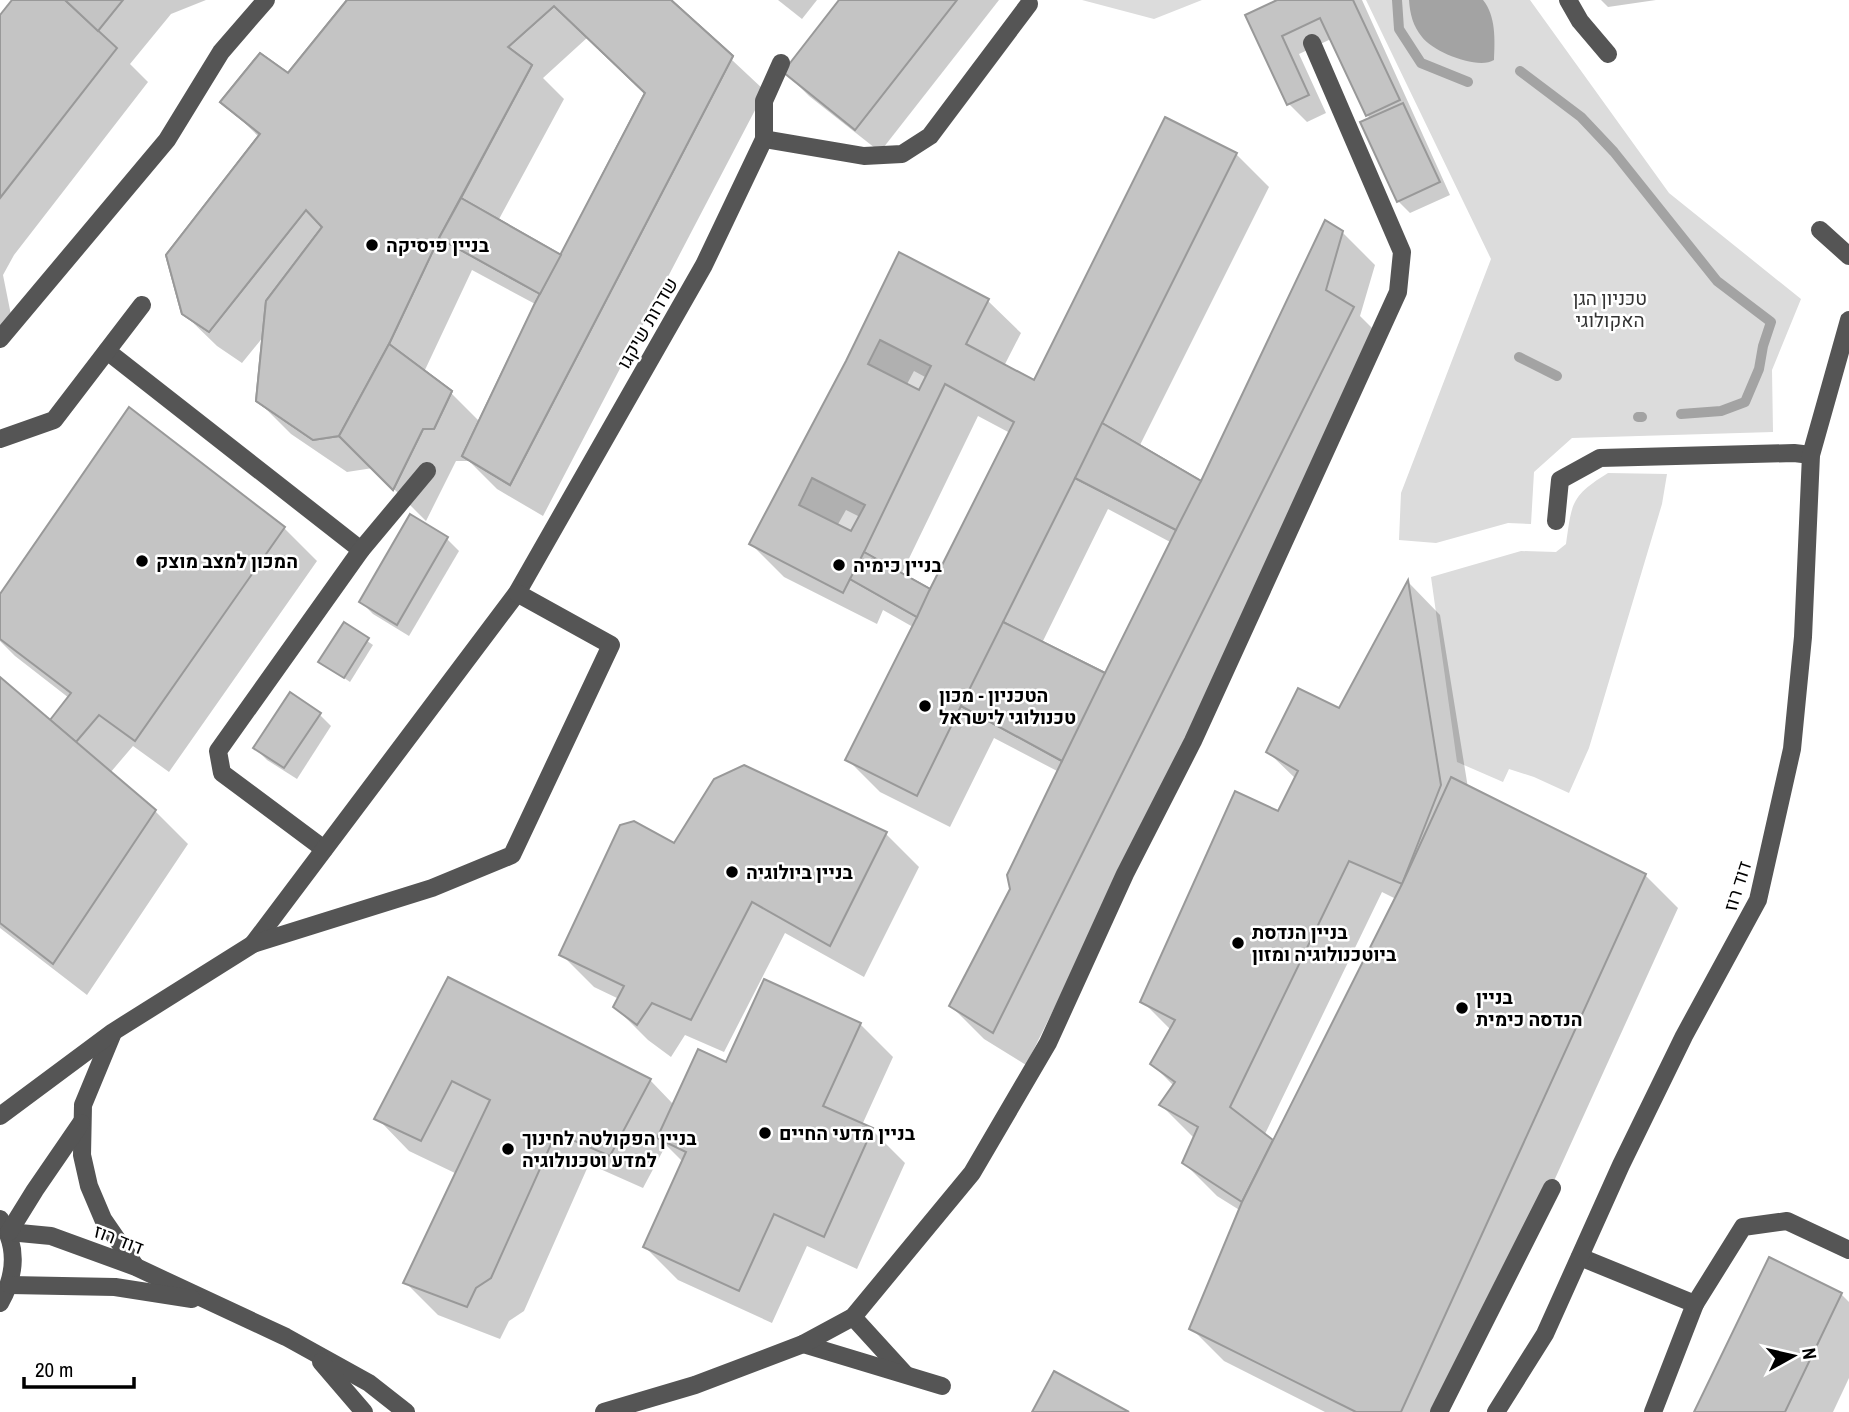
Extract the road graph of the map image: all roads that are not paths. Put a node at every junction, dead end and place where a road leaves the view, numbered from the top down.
1 (266, 0) edge
2 (1568, 0) edge
3 (1029, 4) dead end
4 (1312, 43) dead end
5 (1608, 54) dead end
6 (781, 63) dead end
7 (764, 139) junction
8 (1821, 230) dead end
9 (1849, 256) edge
10 (142, 304) dead end
11 (1849, 320) edge
12 (0, 339) edge
13 (107, 351) junction
14 (1, 439) edge
15 (1811, 455) junction
16 (428, 471) dead end
17 (1556, 521) dead end
18 (361, 550) junction
19 (516, 593) junction
20 (324, 849) junction
21 (253, 944) junction
22 (113, 1032) junction
23 (0, 1116) edge
24 (81, 1123) junction
25 (1552, 1188) dead end
26 (4, 1225) edge
27 (1849, 1250) edge
28 (1580, 1256) junction
29 (136, 1267) junction
30 (10, 1285) junction
31 (209, 1302) junction
32 (0, 1303) edge
33 (1695, 1304) junction
34 (853, 1317) junction
35 (803, 1344) junction
36 (312, 1351) junction
37 (905, 1374) junction
38 (942, 1385) dead end
39 (364, 1412) edge
40 (406, 1412) edge
41 (604, 1412) edge
42 (1439, 1412) edge
43 (1496, 1412) edge
44 (1653, 1412) edge

1 - 12 street
2 - 5 street
3 - 7 street
4 - 34 street
6 - 7 street, שדרות שיקגו
7 - 19 street, שדרות שיקגו
8 - 9 street
10 - 13 street
11 - 15 street, דוד רוז
13 - 14 street
13 - 18 street
15 - 17 street
15 - 28 street, דוד רוז
16 - 18 street
18 - 20 street
19 - 20 street, שדרות שיקגו
19 - 21 street
20 - 21 street, שדרות שיקגו
21 - 22 street
22 - 23 street
22 - 24 street
24 - 26 street
24 - 29 street
25 - 42 street
26 - 29 street, דוד רוז
26 - 30 street
27 - 33 street
28 - 33 street
28 - 43 street, דוד רוז
29 - 31 street, דוד רוז
30 - 31 street, דוד רוז
30 - 32 street
31 - 36 street, דוד רוז
33 - 44 street
34 - 35 street
34 - 37 street
35 - 37 street
35 - 41 street
36 - 39 street, דוד רוז
36 - 40 street, דוד רוז
37 - 38 street

